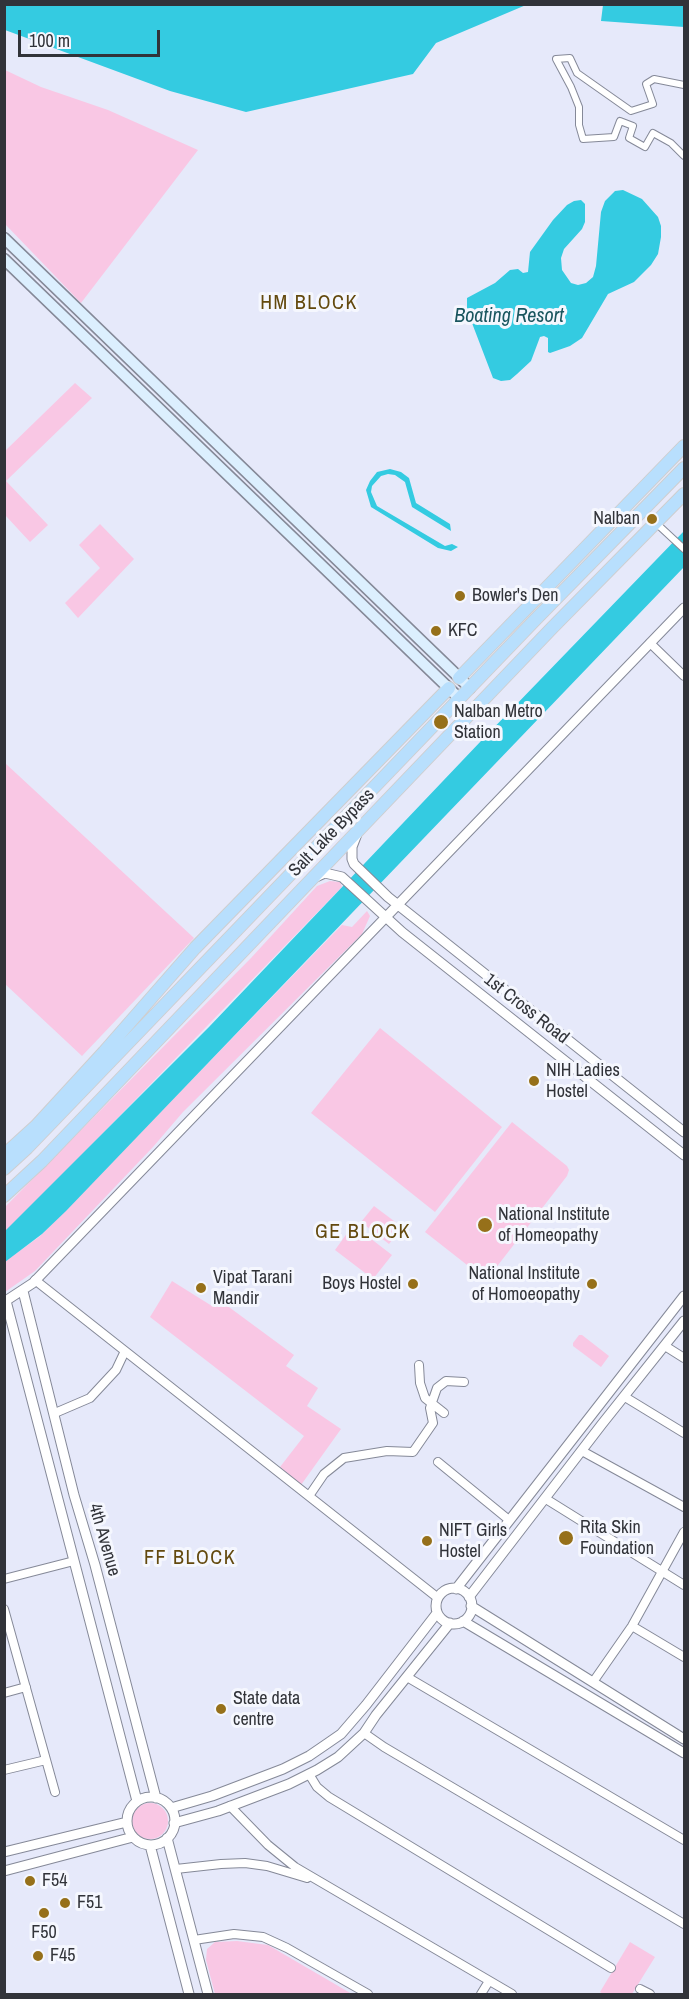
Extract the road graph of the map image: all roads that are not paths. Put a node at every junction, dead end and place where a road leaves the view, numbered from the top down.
1 (684, 85) edge
2 (684, 156) edge
3 (4, 238) edge
4 (4, 259) edge
5 (53, 285) junction
6 (42, 296) junction
7 (684, 446) edge
8 (684, 468) edge
9 (684, 494) edge
10 (633, 499) junction
11 (643, 510) junction
12 (655, 523) junction
13 (684, 549) edge
14 (684, 608) edge
15 (650, 644) junction
16 (684, 676) edge
17 (459, 678) junction
18 (449, 688) junction
19 (470, 688) junction
20 (459, 699) junction
21 (364, 776) junction
22 (361, 801) junction
23 (360, 830) junction
24 (312, 880) junction
25 (398, 904) junction
26 (385, 917) junction
27 (200, 969) junction
28 (169, 978) junction
29 (490, 978) junction
30 (478, 991) junction
31 (79, 1079) junction
32 (92, 1080) junction
33 (105, 1094) junction
34 (72, 1100) junction
35 (669, 1120) junction
36 (684, 1132) edge
37 (659, 1135) junction
38 (4, 1155) edge
39 (684, 1155) edge
40 (4, 1169) edge
41 (4, 1196) edge
42 (35, 1280) junction
43 (23, 1291) junction
44 (684, 1296) edge
45 (5, 1301) edge
46 (684, 1321) edge
47 (665, 1346) junction
48 (125, 1351) junction
49 (684, 1358) edge
50 (419, 1365) dead end
51 (465, 1382) dead end
52 (625, 1397) junction
53 (432, 1403) junction
54 (55, 1413) junction
55 (444, 1413) dead end
56 (684, 1433) edge
57 (582, 1451) junction
58 (438, 1462) dead end
59 (544, 1475) junction
60 (556, 1485) junction
61 (74, 1495) junction
62 (309, 1496) junction
63 (58, 1498) junction
64 (546, 1499) junction
65 (684, 1507) edge
66 (509, 1520) junction
67 (684, 1532) edge
68 (74, 1561) junction
69 (663, 1572) junction
70 (4, 1579) edge
71 (684, 1585) edge
72 (456, 1589) junction
73 (438, 1598) junction
74 (470, 1602) junction
75 (4, 1609) edge
76 (438, 1613) junction
77 (6, 1619) edge
78 (463, 1621) junction
79 (450, 1623) junction
80 (632, 1626) junction
81 (546, 1653) junction
82 (684, 1657) edge
83 (538, 1666) junction
84 (406, 1677) junction
85 (593, 1683) junction
86 (26, 1687) junction
87 (4, 1693) edge
88 (639, 1711) junction
89 (633, 1722) junction
90 (364, 1733) junction
91 (684, 1739) edge
92 (684, 1753) edge
93 (46, 1760) junction
94 (4, 1770) edge
95 (309, 1774) junction
96 (55, 1792) dead end
97 (156, 1798) junction
98 (137, 1801) junction
99 (230, 1806) junction
100 (171, 1808) junction
101 (127, 1822) junction
102 (174, 1823) junction
103 (133, 1837) junction
104 (167, 1838) junction
105 (684, 1840) edge
106 (150, 1845) junction
107 (4, 1852) edge
108 (176, 1869) junction
109 (4, 1871) edge
110 (324, 1884) junction
111 (684, 1924) edge
112 (194, 1940) junction
113 (611, 1968) dead end
114 (489, 1980) junction
115 (640, 1989) dead end
116 (189, 1995) edge
117 (208, 1995) edge
118 (368, 1995) edge
119 (480, 1995) edge
120 (512, 1995) edge
121 (650, 1995) edge

1 - 2 street
3 - 5 main road
4 - 6 main road
5 - 6 main road
5 - 17 main road
6 - 18 main road
7 - 10 main road
8 - 11 main road, Salt Lake Bypass
9 - 12 main road, Salt Lake Bypass
10 - 11 main road
10 - 17 main road
11 - 12 main road
11 - 19 main road, Salt Lake Bypass
12 - 13 street
12 - 23 main road, Salt Lake Bypass
14 - 15 street
15 - 16 street
15 - 25 street
17 - 18 street
17 - 19 main road
18 - 20 main road
18 - 21 main road, Salt Lake Bypass
19 - 20 main road, Salt Lake Bypass
20 - 22 main road, Salt Lake Bypass
21 - 22 main road
21 - 28 main road, Salt Lake Bypass
22 - 27 main road, Salt Lake Bypass
23 - 24 main road, Salt Lake Bypass
23 - 25 street, 1st Cross Road
24 - 26 street, 1st Cross Road
24 - 33 main road, Salt Lake Bypass
25 - 26 street
25 - 29 street, 1st Cross Road
26 - 30 street, 1st Cross Road
26 - 42 street
27 - 28 main road
27 - 32 main road, Salt Lake Bypass
28 - 31 main road, Salt Lake Bypass
29 - 30 street
29 - 35 street, 1st Cross Road
30 - 37 street, 1st Cross Road
31 - 34 main road
31 - 38 main road, Salt Lake Bypass
32 - 33 main road
32 - 34 main road, Salt Lake Bypass
33 - 41 main road, Salt Lake Bypass
34 - 40 main road, Salt Lake Bypass
35 - 36 street, 1st Cross Road
35 - 37 street
37 - 39 street, 1st Cross Road
42 - 43 street
42 - 48 street
43 - 45 street
43 - 54 street, 4th Avenue
44 - 59 street
45 - 63 street, 4th Avenue
46 - 47 street
47 - 49 street
47 - 52 street
48 - 54 street
48 - 62 street
50 - 53 street
51 - 53 street
52 - 56 street
52 - 57 street
53 - 55 street
53 - 62 street
54 - 61 street, 4th Avenue
57 - 60 street
57 - 65 street
58 - 66 street
59 - 60 street
59 - 66 street
60 - 64 street
61 - 63 street
61 - 97 street, 4th Avenue
62 - 73 street
63 - 68 street, 4th Avenue
64 - 69 street
64 - 74 street
66 - 72 street
67 - 69 street
68 - 70 street
68 - 98 street, 4th Avenue
69 - 71 street
69 - 80 street
72 - 73 street
72 - 74 street
73 - 76 street
74 - 78 street
74 - 81 street
75 - 77 street
76 - 79 street
76 - 100 street
77 - 86 street
78 - 79 street
78 - 83 street
79 - 84 street
80 - 82 street
80 - 85 street
81 - 83 street
81 - 85 street
83 - 89 street
84 - 90 street
84 - 105 street
85 - 88 street
86 - 87 street
86 - 93 street
88 - 89 street
88 - 91 street
89 - 92 street
90 - 95 street
90 - 111 street
93 - 94 street
93 - 96 street
95 - 99 street
95 - 113 street
97 - 98 street
97 - 100 street
98 - 101 street
99 - 102 street
99 - 110 street
100 - 102 street
101 - 103 street
101 - 107 street
102 - 104 street
103 - 106 street
103 - 109 street
104 - 106 street
104 - 108 street
106 - 116 street
108 - 110 street
108 - 112 street
110 - 114 street
112 - 117 street
112 - 118 street
114 - 119 street
114 - 120 street
115 - 121 street

